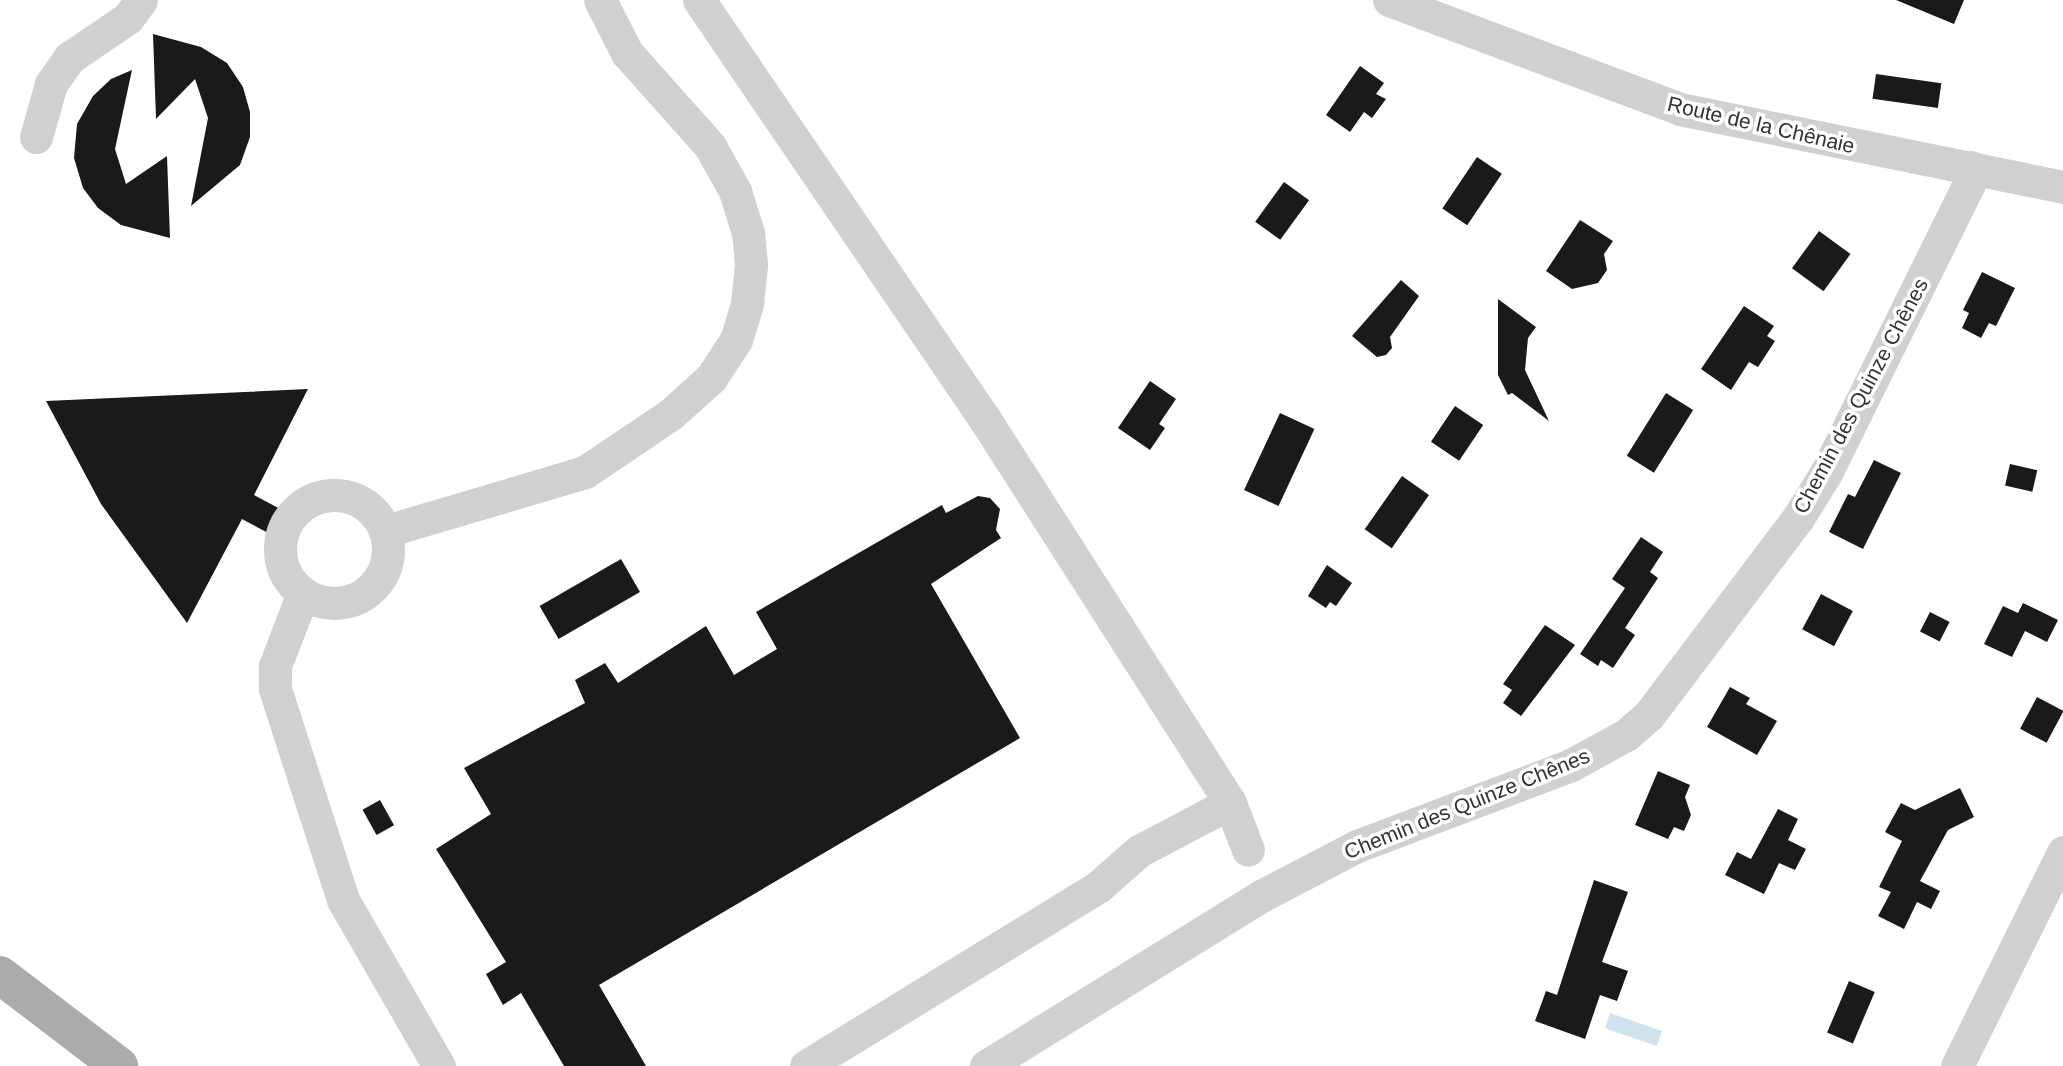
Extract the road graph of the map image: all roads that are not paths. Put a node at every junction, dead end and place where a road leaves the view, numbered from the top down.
1 (141, 0) edge
2 (600, 0) edge
3 (699, 0) edge
4 (1389, 0) edge
5 (36, 138) dead end
6 (1971, 167) junction
7 (2063, 187) edge
8 (386, 531) junction
9 (303, 593) junction
10 (1230, 803) junction
11 (1248, 850) dead end
12 (2063, 852) edge
13 (0, 975) edge
14 (119, 1066) edge
15 (439, 1066) edge
16 (806, 1066) edge
17 (986, 1066) edge
18 (1957, 1066) edge

1 - 5 street
2 - 8 street
3 - 10 street
4 - 6 street, Route de la Chênaie
6 - 7 street, Route de la Chênaie
6 - 17 street, Chemin des Quinze Chênes
8 - 9 street
8 - 9 street
9 - 15 street
10 - 11 street
10 - 16 street
12 - 18 street
13 - 14 main road

